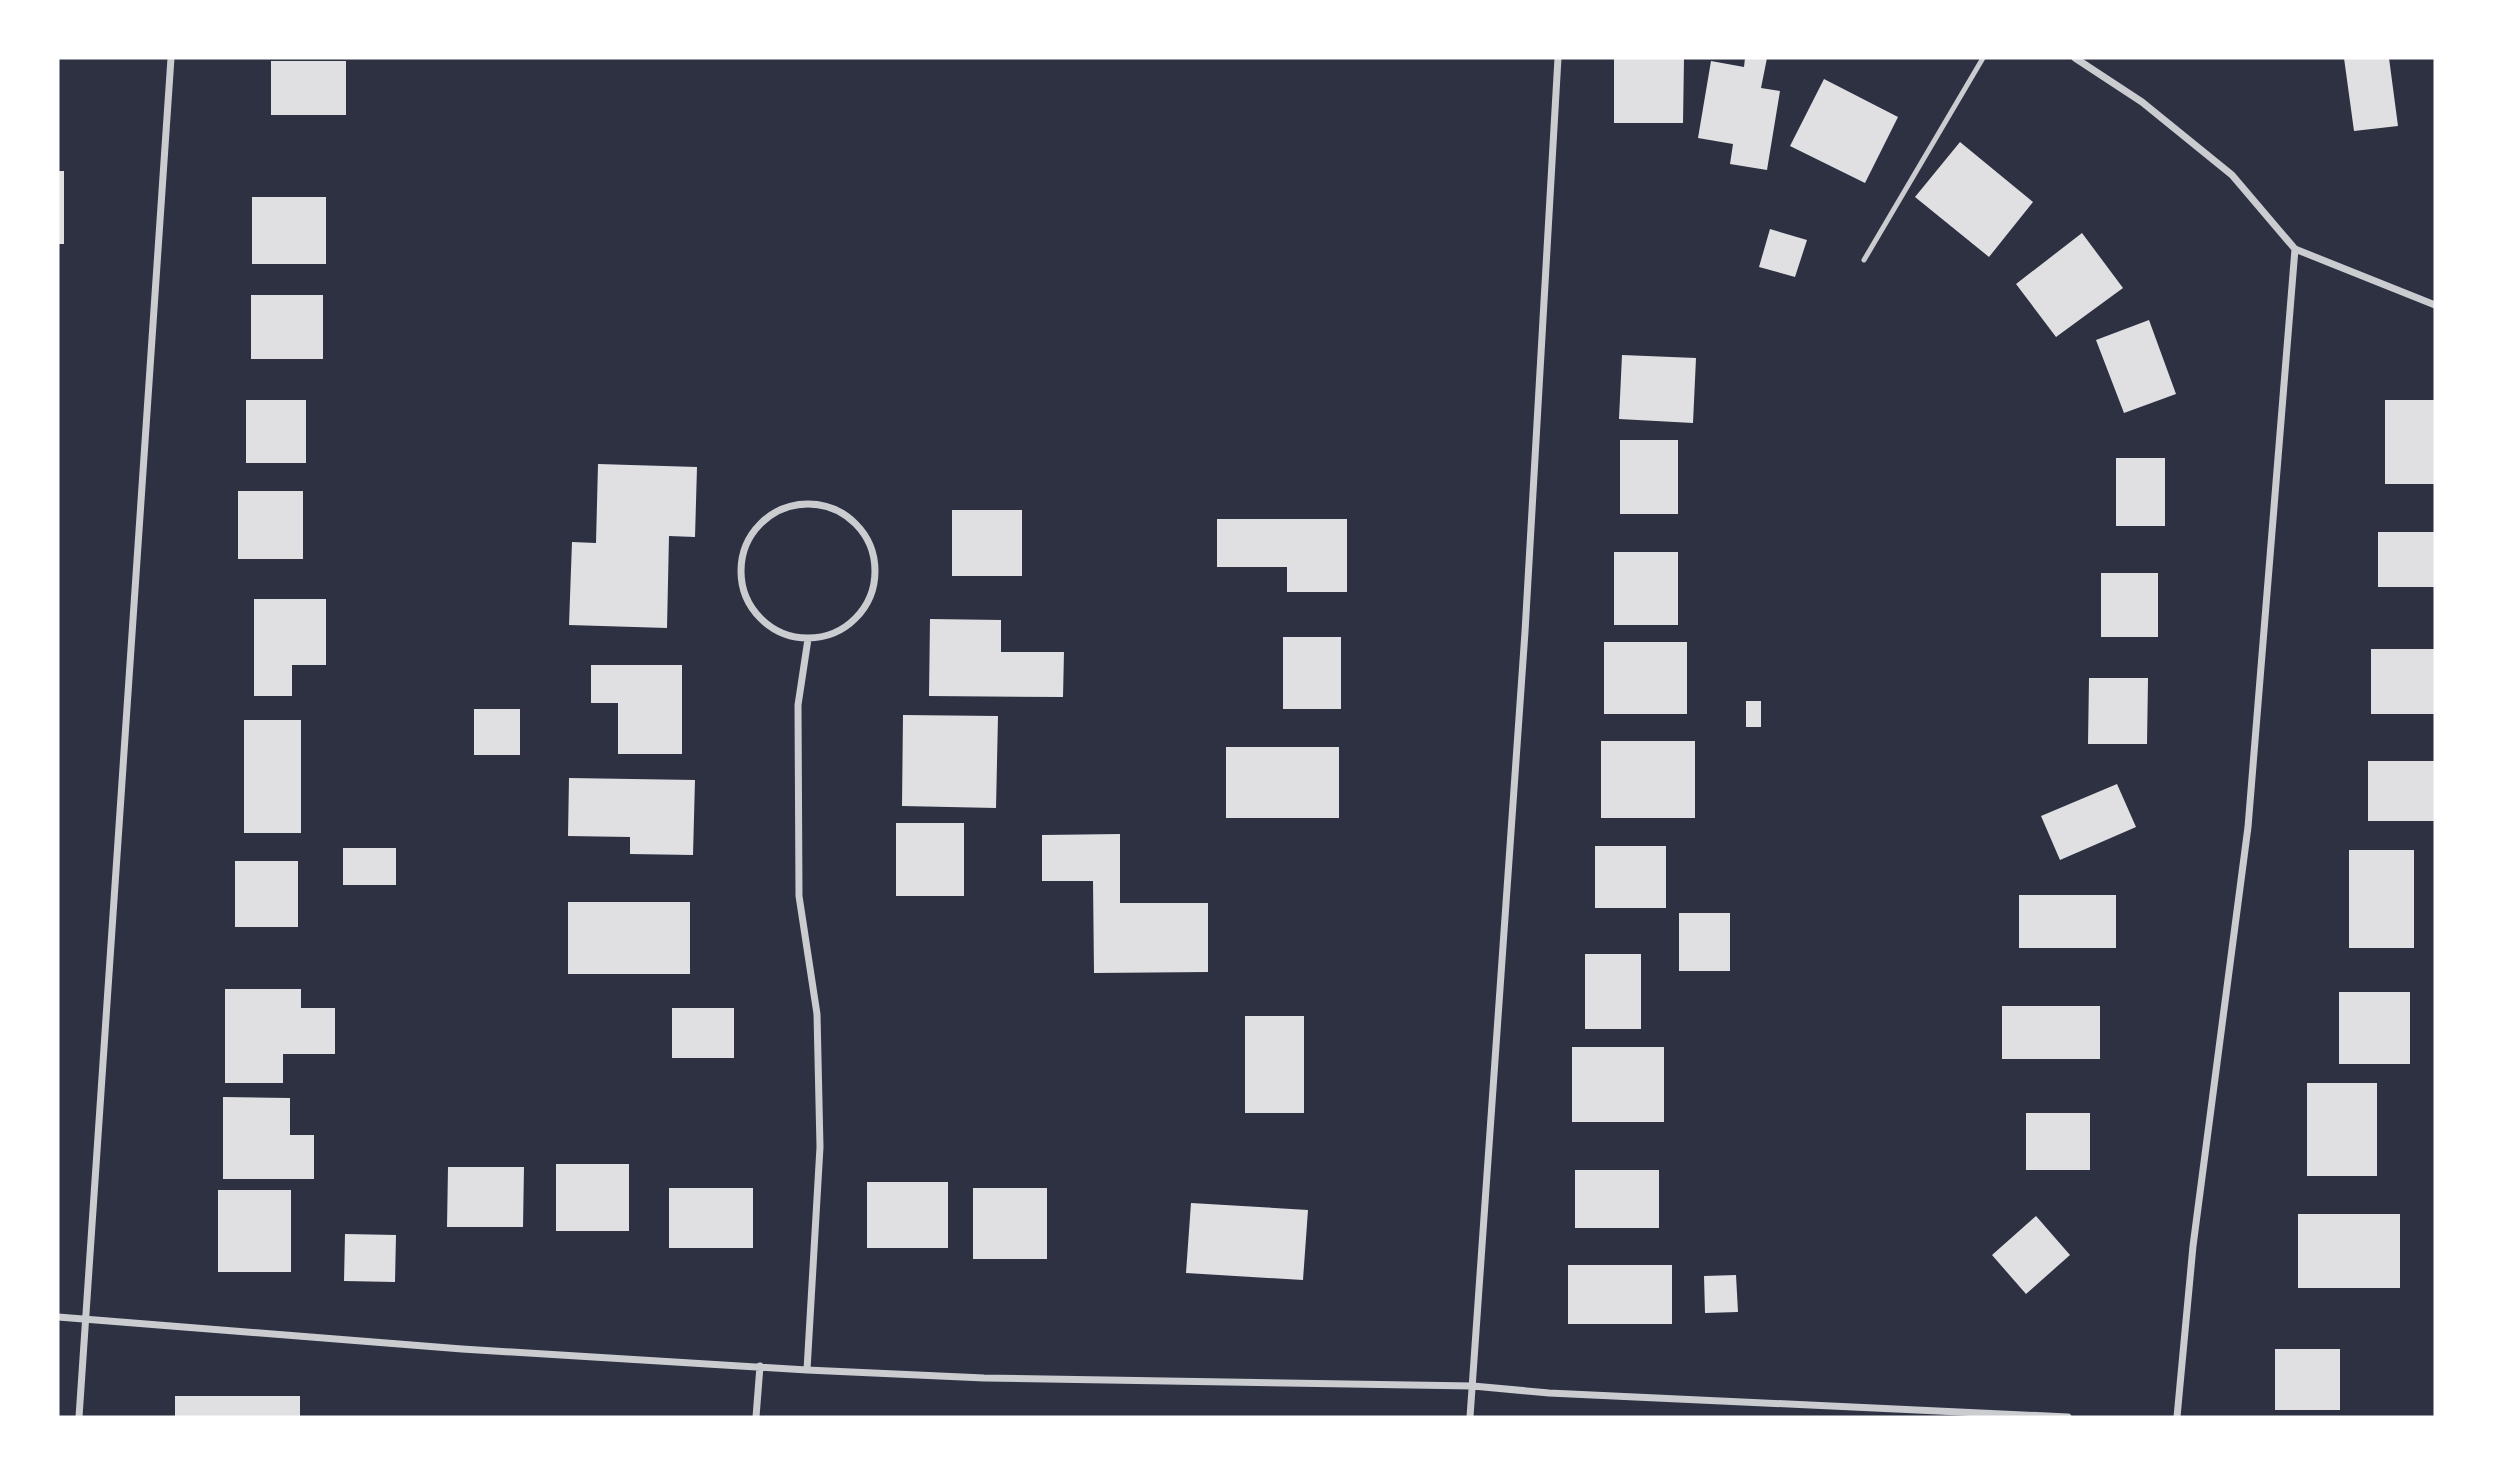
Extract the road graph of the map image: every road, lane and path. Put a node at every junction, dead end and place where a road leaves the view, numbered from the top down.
1 (171, 58) edge
2 (1558, 58) edge
3 (1983, 58) edge
4 (2075, 58) edge
5 (2295, 249) junction
6 (1864, 260) dead end
7 (2435, 304) edge
8 (808, 639) junction
9 (58, 1317) edge
10 (85, 1320) junction
11 (760, 1366) junction
12 (807, 1370) junction
13 (1473, 1386) junction
14 (79, 1417) edge
15 (756, 1417) edge
16 (1471, 1417) edge
17 (2068, 1417) edge
18 (2177, 1417) edge

1 - 10 street
2 - 13 street
3 - 6 lane
4 - 5 street
5 - 7 street
5 - 18 street
8 - 8 street
8 - 12 street
9 - 10 street
10 - 11 street
10 - 14 street
11 - 12 street
11 - 15 street
12 - 13 street
13 - 16 street
13 - 17 street

